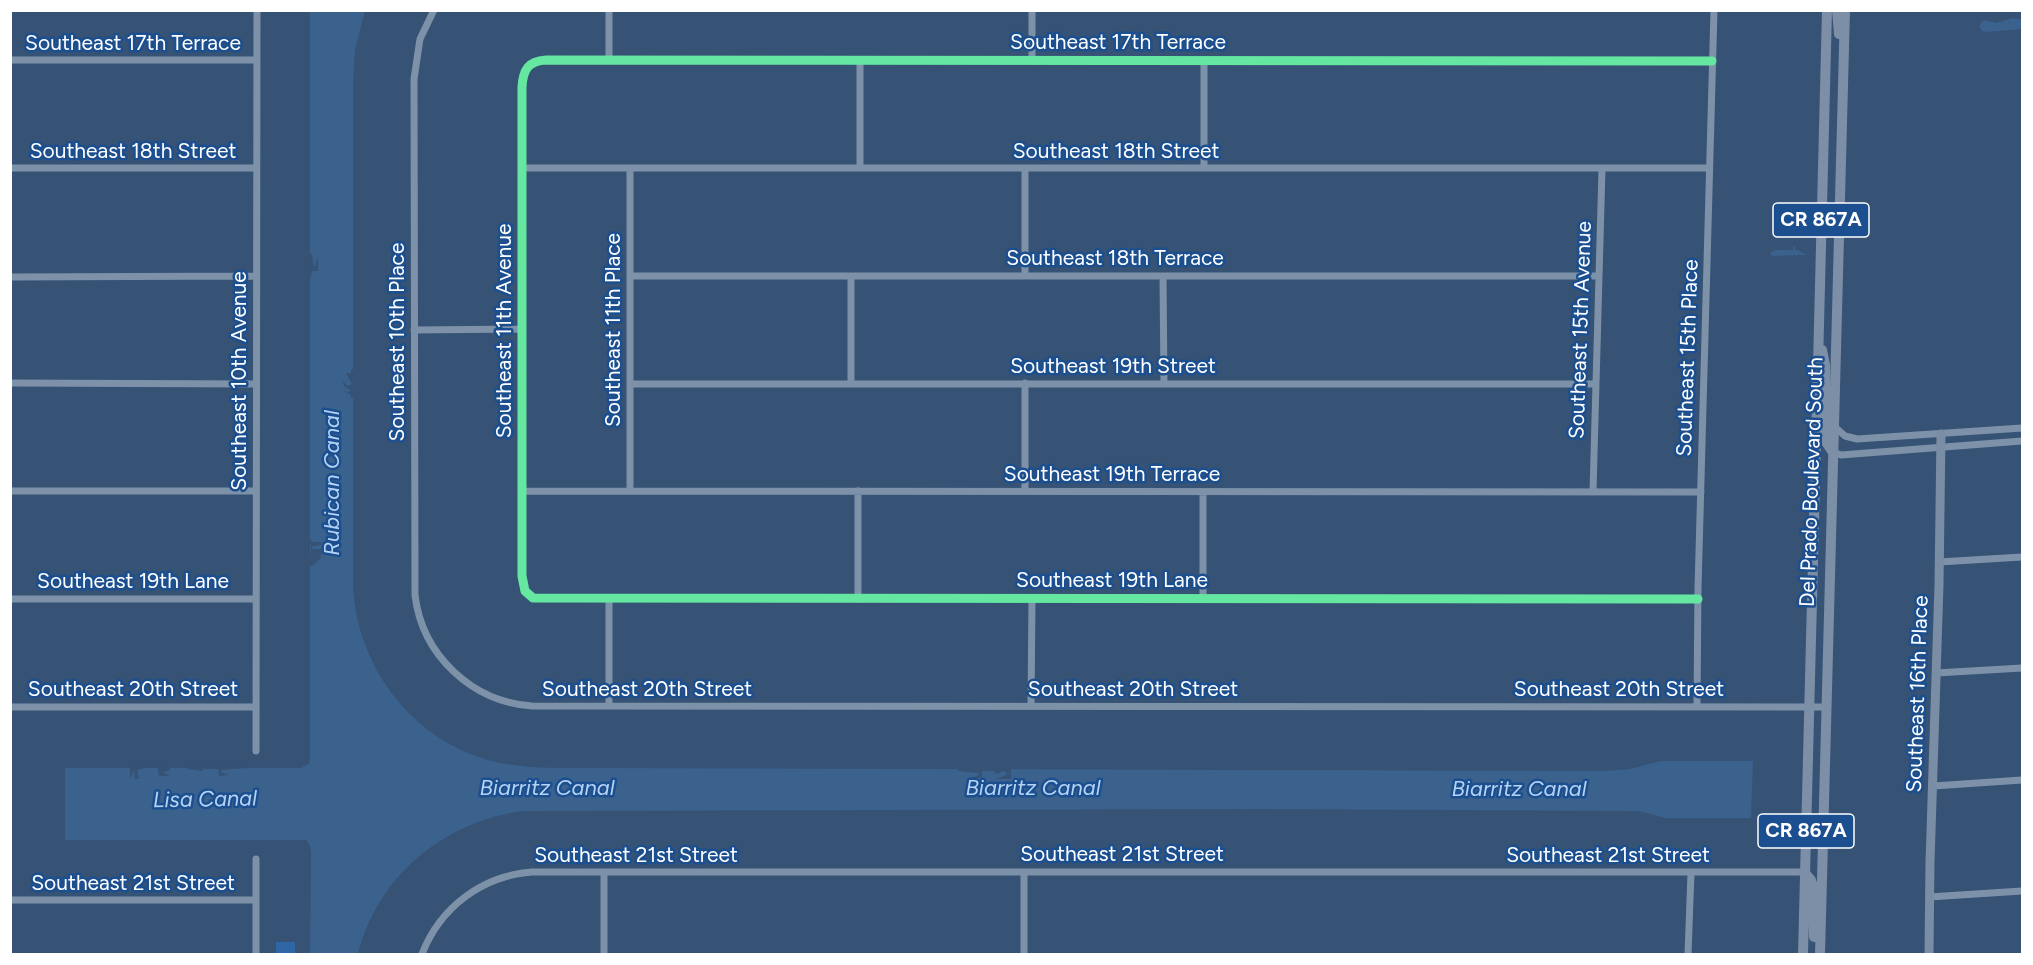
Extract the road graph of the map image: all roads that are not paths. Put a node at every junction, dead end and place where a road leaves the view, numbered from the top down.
1 (256, 10) edge
2 (434, 10) edge
3 (609, 10) edge
4 (1032, 10) edge
5 (1714, 10) edge
6 (1827, 10) edge
7 (1837, 10) edge
8 (1845, 10) edge
9 (1843, 55) junction
10 (10, 60) edge
11 (256, 60) junction
12 (609, 60) junction
13 (860, 61) junction
14 (1032, 61) junction
15 (1204, 61) junction
16 (1712, 61) junction
17 (526, 67) joint
18 (10, 168) edge
19 (256, 168) junction
20 (523, 168) junction
21 (630, 168) junction
22 (860, 168) junction
23 (1025, 168) junction
24 (1204, 168) junction
25 (1709, 168) junction
26 (1602, 169) junction
27 (256, 276) junction
28 (631, 276) junction
29 (851, 276) junction
30 (1025, 276) junction
31 (1163, 276) junction
32 (1598, 276) junction
33 (10, 277) edge
34 (522, 329) junction
35 (414, 330) junction
36 (1818, 335) junction
37 (10, 383) edge
38 (851, 383) junction
39 (1025, 383) junction
40 (256, 384) junction
41 (631, 384) junction
42 (1164, 384) junction
43 (1596, 384) junction
44 (1833, 423) junction
45 (2022, 428) edge
46 (1941, 434) junction
47 (2022, 441) edge
48 (1941, 446) junction
49 (1833, 452) junction
50 (10, 491) edge
51 (256, 491) junction
52 (523, 491) junction
53 (630, 491) junction
54 (858, 491) junction
55 (1025, 491) junction
56 (1593, 491) junction
57 (1203, 492) junction
58 (1701, 492) junction
59 (2022, 556) edge
60 (1939, 562) junction
61 (527, 594) joint
62 (1203, 598) junction
63 (10, 599) edge
64 (256, 599) junction
65 (609, 599) junction
66 (858, 599) junction
67 (1032, 599) junction
68 (1698, 599) junction
69 (450, 669) joint
70 (2022, 669) edge
71 (1936, 673) junction
72 (609, 706) junction
73 (1031, 706) junction
74 (1697, 706) junction
75 (10, 707) edge
76 (256, 707) junction
77 (1809, 707) junction
78 (1826, 707) junction
79 (256, 751) dead end
80 (2022, 780) edge
81 (1933, 786) junction
82 (256, 859) dead end
83 (604, 872) junction
84 (1024, 872) junction
85 (1804, 872) junction
86 (1691, 873) junction
87 (2022, 891) edge
88 (1929, 897) junction
89 (10, 900) edge
90 (256, 900) junction
91 (256, 954) edge
92 (422, 954) edge
93 (604, 954) edge
94 (1024, 954) edge
95 (1688, 954) edge
96 (1803, 954) edge
97 (1819, 954) edge
98 (1929, 954) edge

1 - 11 street, Southeast 10th Avenue
2 - 35 street, Southeast 10th Place
3 - 12 street
4 - 14 street
5 - 16 street, Southeast 15th Place
6 - 36 main road, Del Prado Boulevard South / CR 867A
7 - 9 main road
8 - 9 main road, Del Prado Boulevard South / CR 867A
9 - 44 main road, Del Prado Boulevard South / CR 867A
10 - 11 street, Southeast 17th Terrace
11 - 19 street, Southeast 10th Avenue
12 - 13 street, Southeast 17th Terrace
12 - 17 street, Southeast 17th Terrace
13 - 14 street, Southeast 17th Terrace
13 - 22 street
14 - 15 street, Southeast 17th Terrace
15 - 16 street, Southeast 17th Terrace
15 - 24 street
16 - 25 street, Southeast 15th Place
17 - 20 street, Southeast 11th Avenue
18 - 19 street, Southeast 18th Street
19 - 27 street, Southeast 10th Avenue
20 - 21 street, Southeast 18th Street
20 - 34 street, Southeast 11th Avenue
21 - 22 street, Southeast 18th Street
21 - 28 street, Southeast 11th Place
22 - 23 street, Southeast 18th Street
23 - 24 street, Southeast 18th Street
23 - 30 street
24 - 26 street, Southeast 18th Street
25 - 26 street, Southeast 18th Street
25 - 58 street, Southeast 15th Place
26 - 32 street, Southeast 15th Avenue
27 - 33 street
27 - 40 street, Southeast 10th Avenue
28 - 29 street, Southeast 18th Terrace
28 - 41 street, Southeast 11th Place
29 - 30 street, Southeast 18th Terrace
29 - 38 street
30 - 31 street, Southeast 18th Terrace
31 - 32 street, Southeast 18th Terrace
31 - 42 street
32 - 43 street, Southeast 15th Avenue
34 - 35 street
34 - 52 street, Southeast 11th Avenue
35 - 69 street, Southeast 10th Place
36 - 49 main road
36 - 77 main road, Del Prado Boulevard South / CR 867A
37 - 40 street
38 - 39 street, Southeast 19th Street
38 - 41 street, Southeast 19th Street
39 - 42 street, Southeast 19th Street
39 - 55 street
40 - 51 street, Southeast 10th Avenue
41 - 53 street, Southeast 11th Place
42 - 43 street, Southeast 19th Street
43 - 56 street, Southeast 15th Avenue
44 - 46 street
44 - 49 main road, Del Prado Boulevard South / CR 867A
45 - 46 street
46 - 48 street, Southeast 16th Place
47 - 48 street
48 - 49 street
48 - 60 street, Southeast 16th Place
49 - 78 main road, Del Prado Boulevard South / CR 867A
50 - 51 street
51 - 64 street, Southeast 10th Avenue
52 - 53 street, Southeast 19th Terrace
52 - 61 street, Southeast 11th Avenue
53 - 54 street, Southeast 19th Terrace
54 - 55 street, Southeast 19th Terrace
54 - 66 street
55 - 57 street, Southeast 19th Terrace
56 - 57 street, Southeast 19th Terrace
56 - 58 street, Southeast 19th Terrace
57 - 62 street
58 - 68 street, Southeast 15th Place
59 - 60 street
60 - 71 street, Southeast 16th Place
61 - 65 street, Southeast 19th Lane
62 - 67 street, Southeast 19th Lane
62 - 68 street, Southeast 19th Lane
63 - 64 street, Southeast 19th Lane
64 - 76 street, Southeast 10th Avenue
65 - 66 street, Southeast 19th Lane
65 - 72 street
66 - 67 street, Southeast 19th Lane
67 - 73 street
68 - 74 street, Southeast 15th Place
69 - 72 street, Southeast 20th Street
70 - 71 street
71 - 81 street, Southeast 16th Place
72 - 73 street, Southeast 20th Street
73 - 74 street, Southeast 20th Street
74 - 77 street, Southeast 20th Street
75 - 76 street, Southeast 20th Street
76 - 79 street, Southeast 10th Avenue
77 - 78 street, Southeast 20th Street
77 - 85 main road, Del Prado Boulevard South / CR 867A
78 - 97 main road, Del Prado Boulevard South / CR 867A
80 - 81 street
81 - 88 street, Southeast 16th Place
82 - 90 street
83 - 84 street, Southeast 21st Street
83 - 92 street, Southeast 21st Street
83 - 93 street
84 - 86 street, Southeast 21st Street
84 - 94 street
85 - 86 street, Southeast 21st Street
85 - 96 main road, Del Prado Boulevard South / CR 867A
85 - 97 main road
86 - 95 street
87 - 88 street
88 - 98 street, Southeast 16th Place
89 - 90 street, Southeast 21st Street
90 - 91 street

